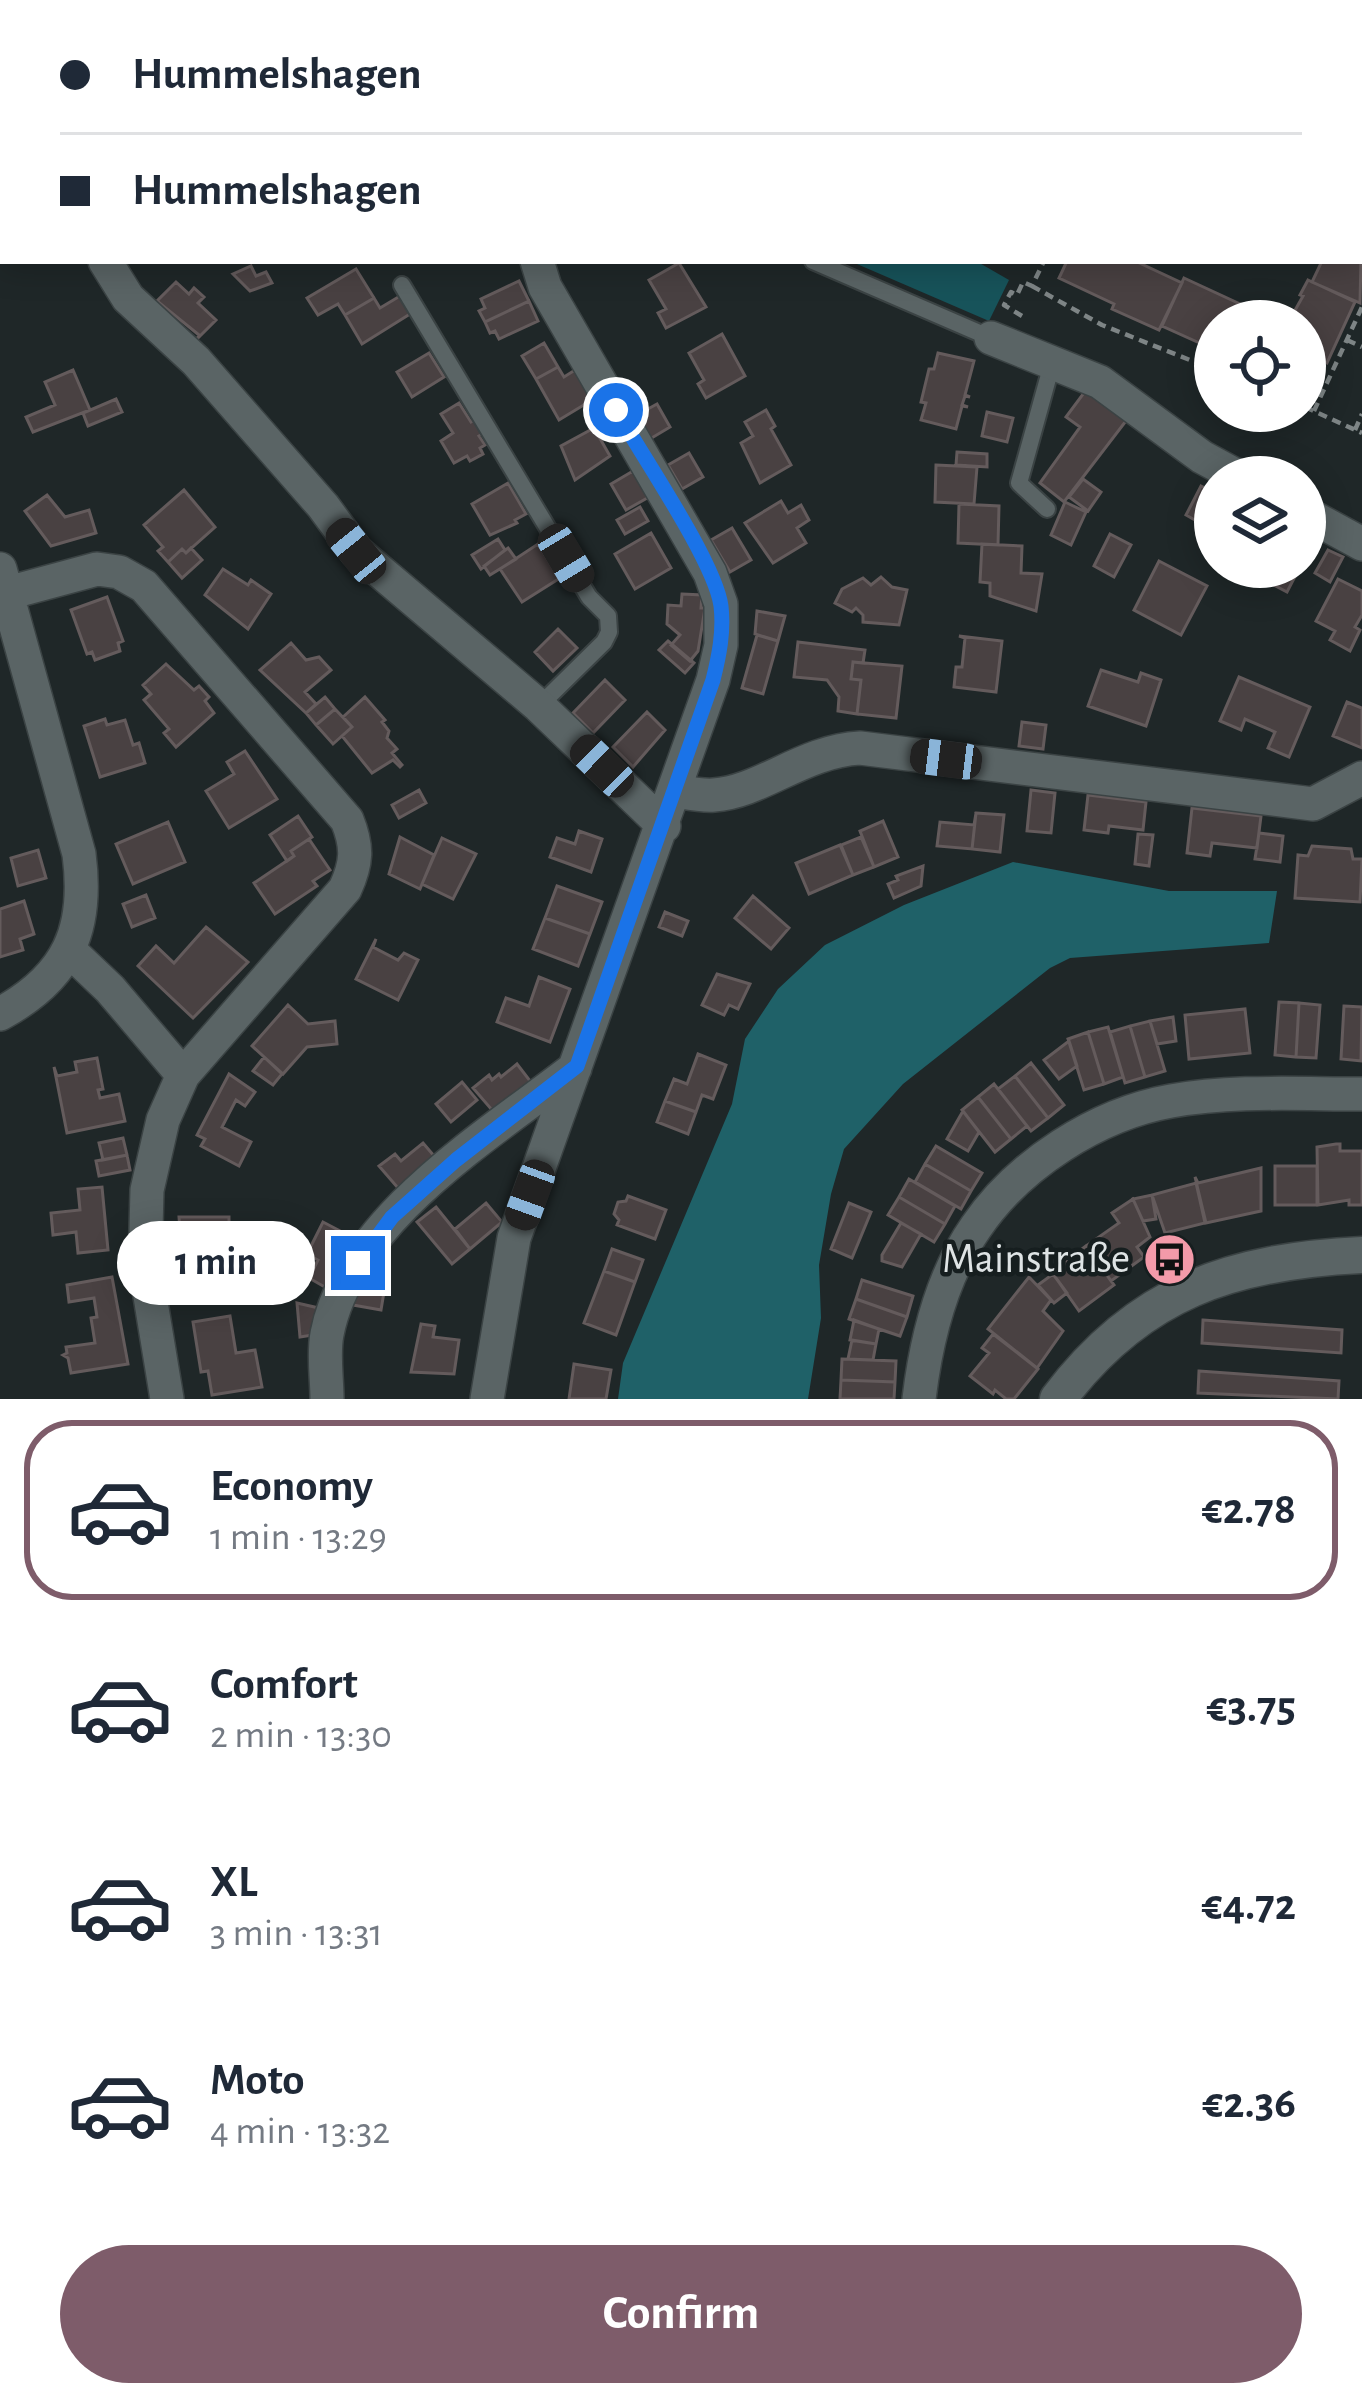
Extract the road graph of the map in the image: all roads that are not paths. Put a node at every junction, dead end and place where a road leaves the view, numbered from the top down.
1 (107, 264) edge
2 (538, 264) edge
3 (821, 264) edge
4 (402, 285) dead end
5 (991, 338) joint
6 (1052, 364) junction
7 (1201, 456) edge
8 (1047, 509) dead end
9 (1326, 524) edge
10 (1362, 544) edge
11 (4, 581) edge
12 (539, 706) junction
13 (1362, 778) edge
14 (676, 791) junction
15 (664, 826) junction
16 (69, 950) junction
17 (0, 1014) edge
18 (577, 1066) junction
19 (183, 1075) junction
20 (1362, 1094) edge
21 (1362, 1255) edge
22 (167, 1399) edge
23 (327, 1399) edge
24 (487, 1399) edge
25 (919, 1399) edge
26 (1058, 1399) edge

1 - 12 street
2 - 14 street
3 - 5 lane
4 - 12 lane
5 - 6 street
6 - 7 street
6 - 8 lane
9 - 10 street
11 - 16 street
11 - 19 street
12 - 15 street
13 - 14 street
14 - 15 street
15 - 18 street
16 - 17 street
16 - 19 street
18 - 23 street
18 - 24 street
19 - 22 street
20 - 25 street
21 - 26 street

